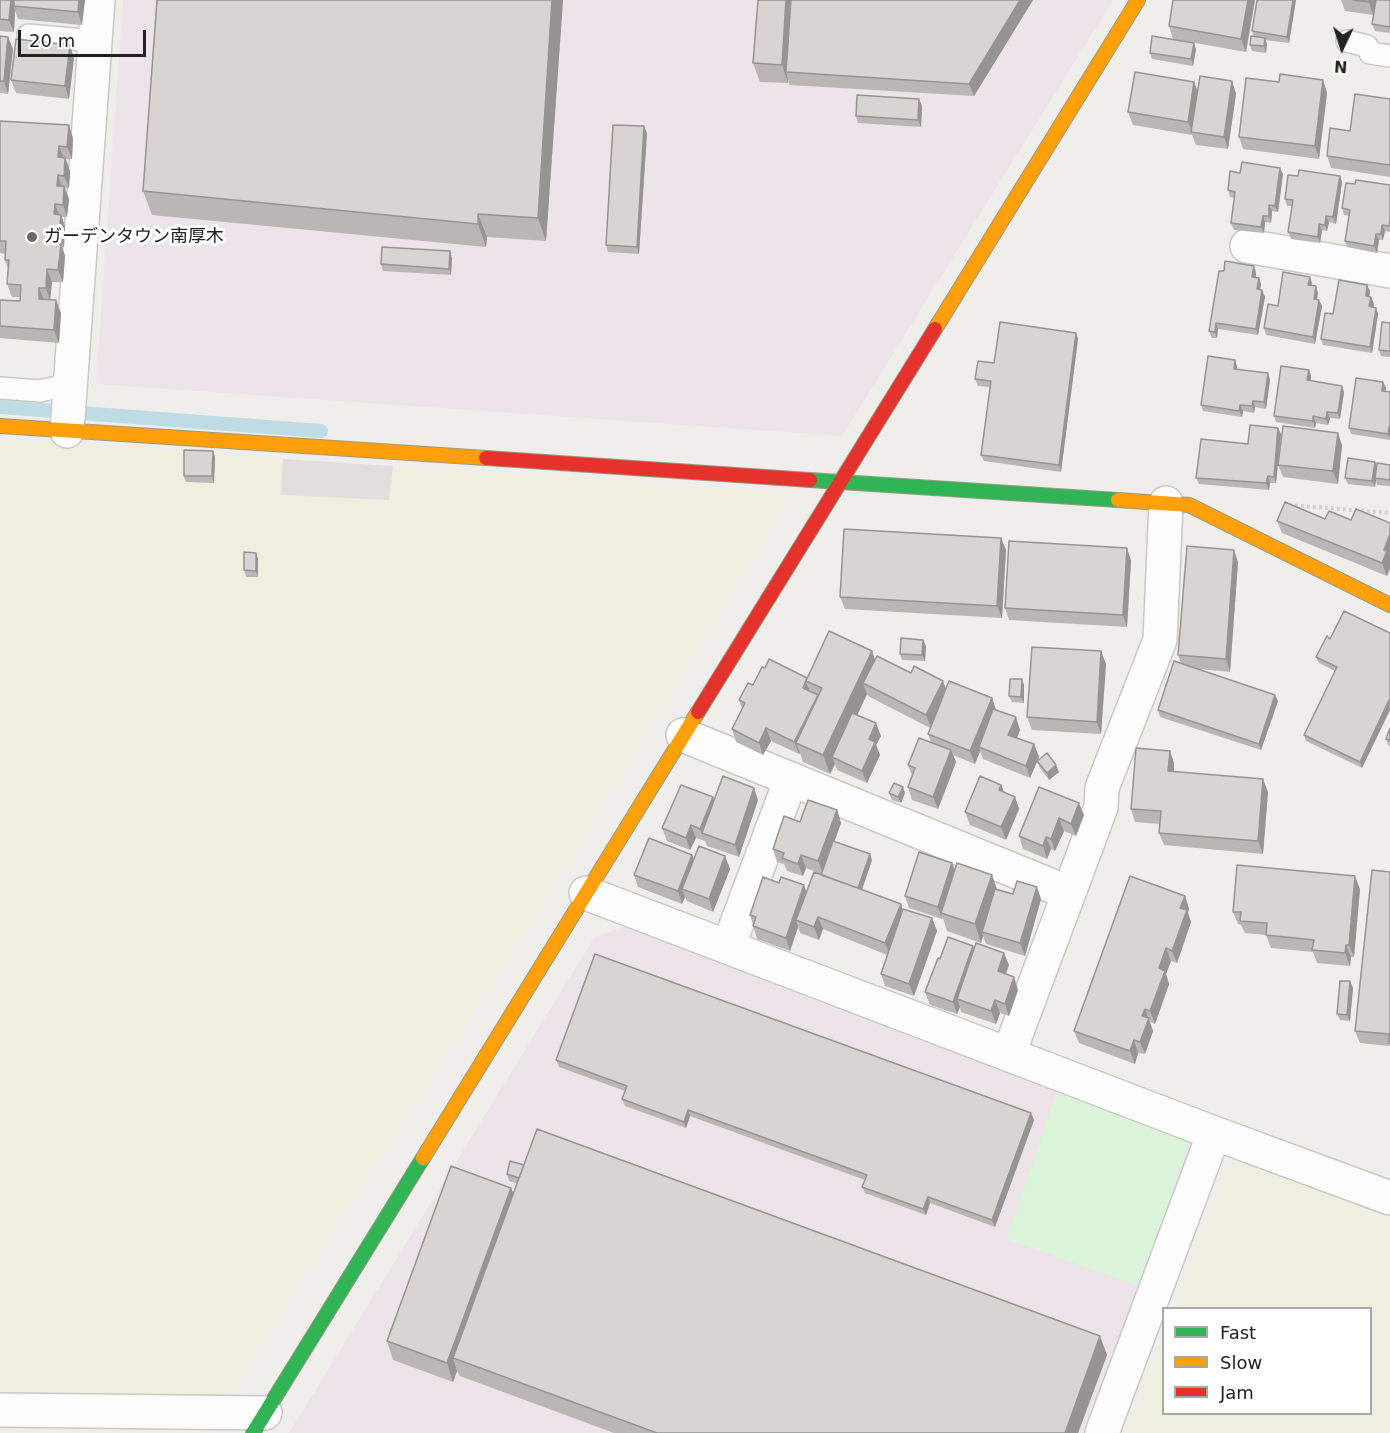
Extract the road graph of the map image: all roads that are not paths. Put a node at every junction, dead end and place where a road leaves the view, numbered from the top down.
1 (98, 0) edge
2 (1138, 0) edge
3 (28, 35) dead end
4 (95, 41) junction
5 (1347, 42) dead end
6 (1390, 56) edge
7 (1247, 246) dead end
8 (1390, 271) edge
9 (0, 388) edge
10 (69, 407) junction
11 (0, 426) edge
12 (839, 483) junction
13 (1166, 503) junction
14 (1390, 605) edge
15 (683, 735) junction
16 (791, 779) junction
17 (586, 893) junction
18 (1069, 893) junction
19 (728, 947) junction
20 (1009, 1053) junction
21 (1214, 1133) junction
22 (1390, 1198) edge
23 (0, 1410) edge
24 (259, 1423) edge
25 (1102, 1433) edge

1 - 4 street
2 - 12 street
3 - 4 lane
4 - 10 street
5 - 6 lane
7 - 8 street
9 - 10 lane
10 - 11 street
10 - 12 street
12 - 13 street
12 - 15 street
13 - 14 street
13 - 18 street
15 - 16 street
15 - 17 street
16 - 18 street
16 - 19 street
17 - 19 street
17 - 24 street
18 - 20 street
19 - 20 street
20 - 21 street
21 - 22 street
21 - 25 street
23 - 24 street

